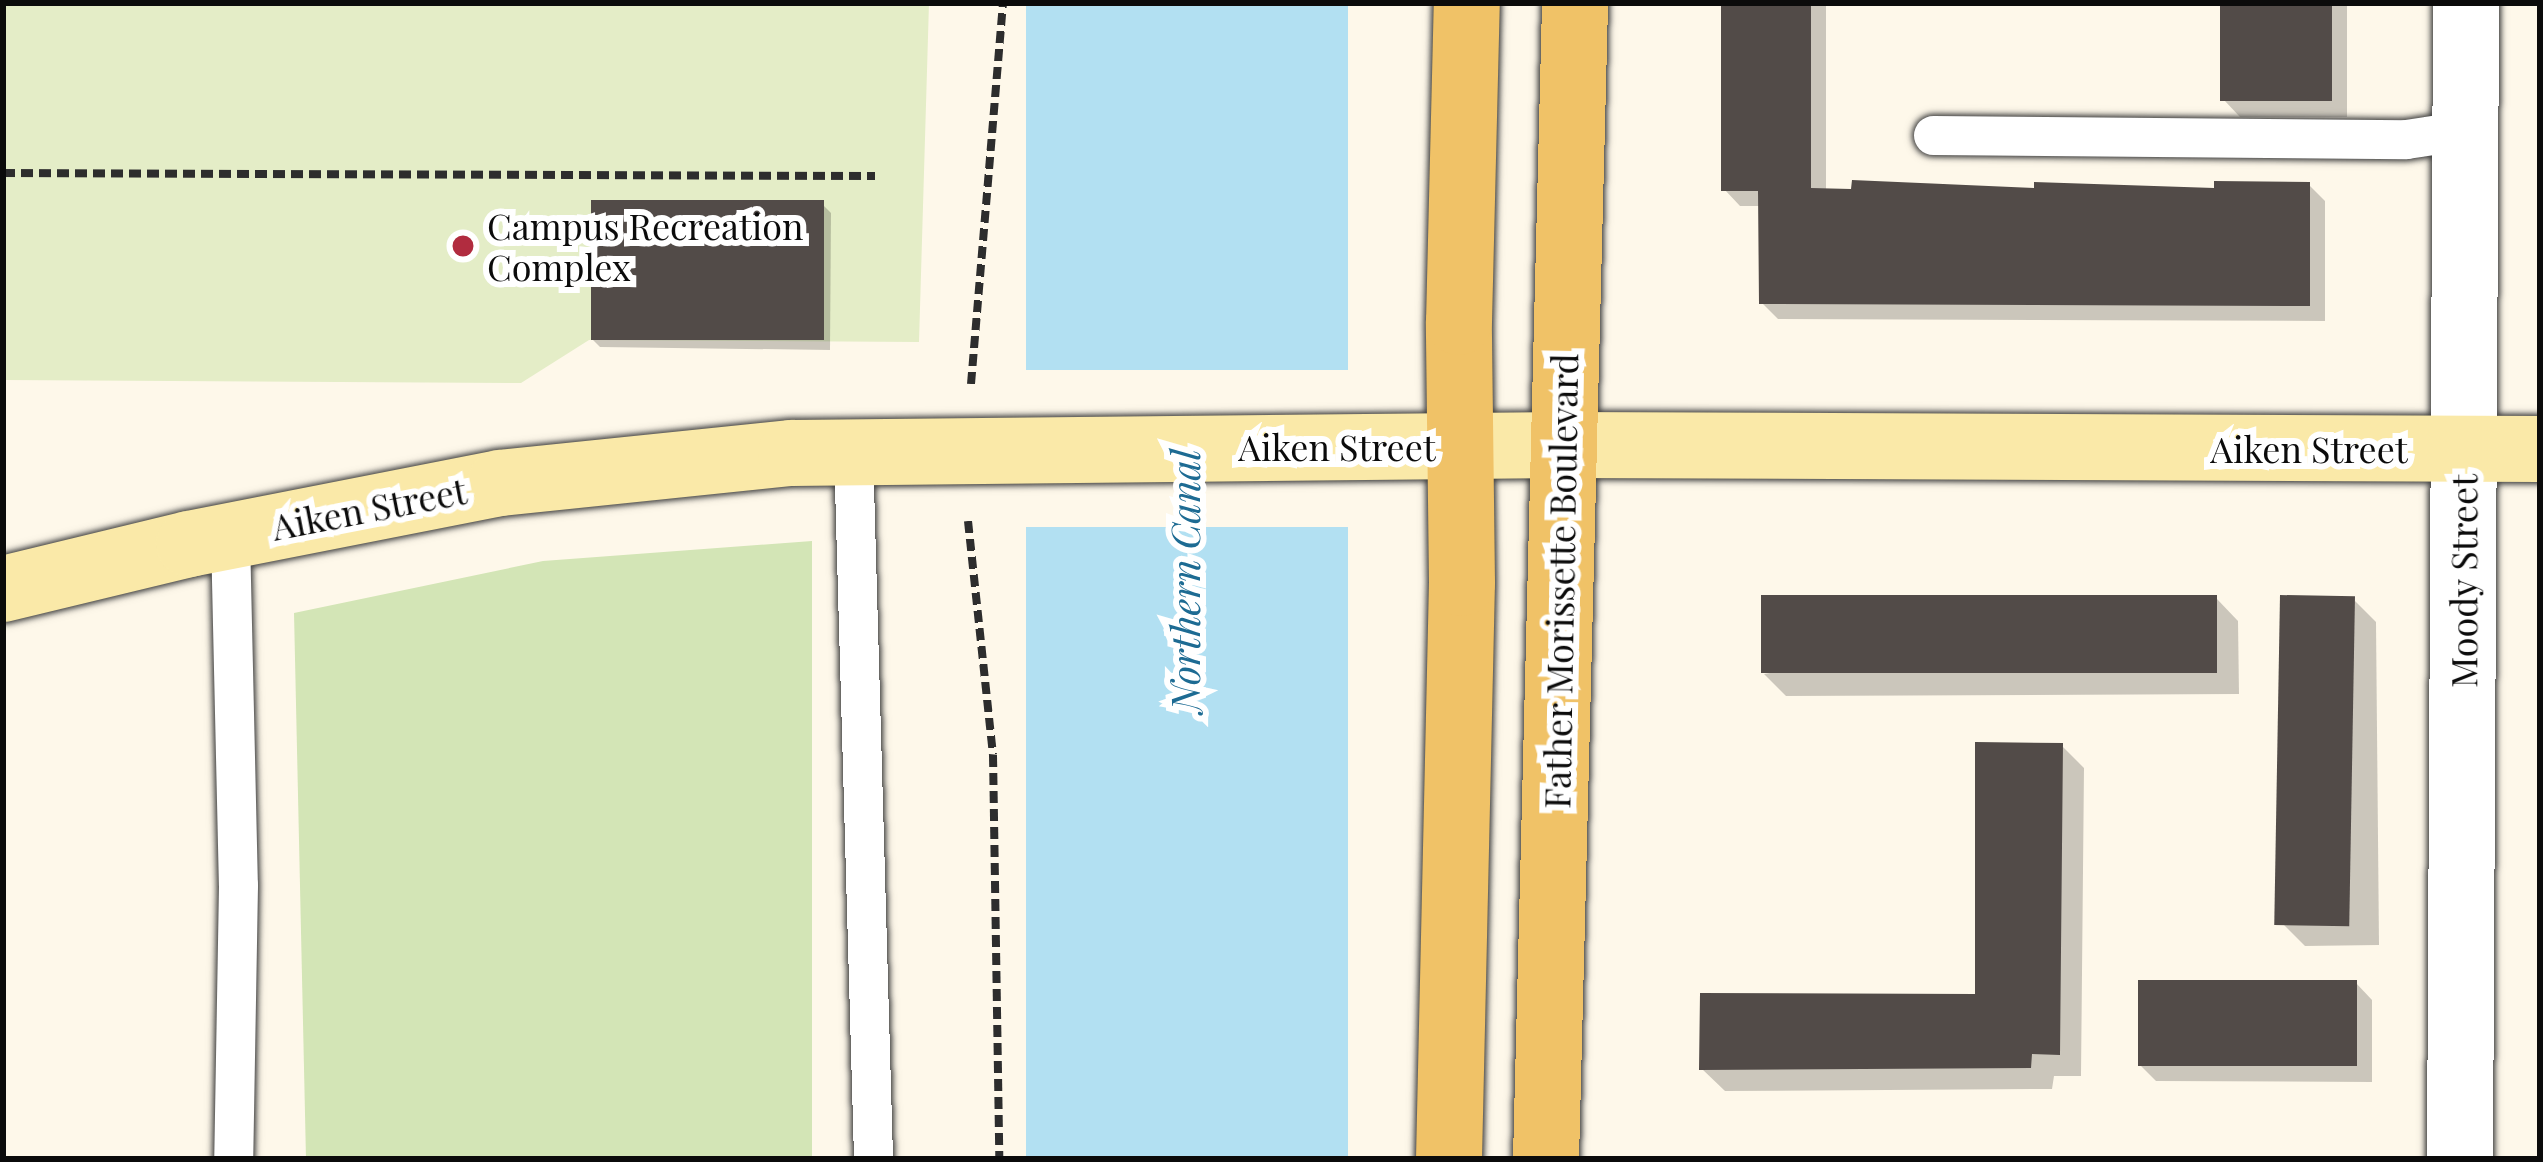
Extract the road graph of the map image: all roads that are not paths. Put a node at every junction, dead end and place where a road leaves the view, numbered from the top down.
1 (1467, 3) edge
2 (1575, 3) edge
3 (2466, 3) edge
4 (2465, 130) junction
5 (1933, 135) dead end
6 (1563, 445) junction
7 (1461, 446) junction
8 (2540, 449) edge
9 (853, 450) junction
10 (2464, 450) junction
11 (230, 536) junction
12 (3, 589) edge
13 (233, 1159) edge
14 (873, 1159) edge
15 (1449, 1159) edge
16 (1546, 1159) edge
17 (2460, 1159) edge

1 - 7 main road
2 - 6 main road, Father Morissette Boulevard
3 - 4 street, Moody Street
4 - 5 lane
4 - 10 street, Moody Street
6 - 7 main road, Aiken Street
6 - 10 main road, Aiken Street
6 - 16 main road, Father Morissette Boulevard
7 - 9 main road, Aiken Street
7 - 15 main road
8 - 10 main road, Aiken Street
9 - 11 main road, Aiken Street
9 - 14 lane
10 - 17 street, Moody Street
11 - 12 main road, Aiken Street
11 - 13 lane

